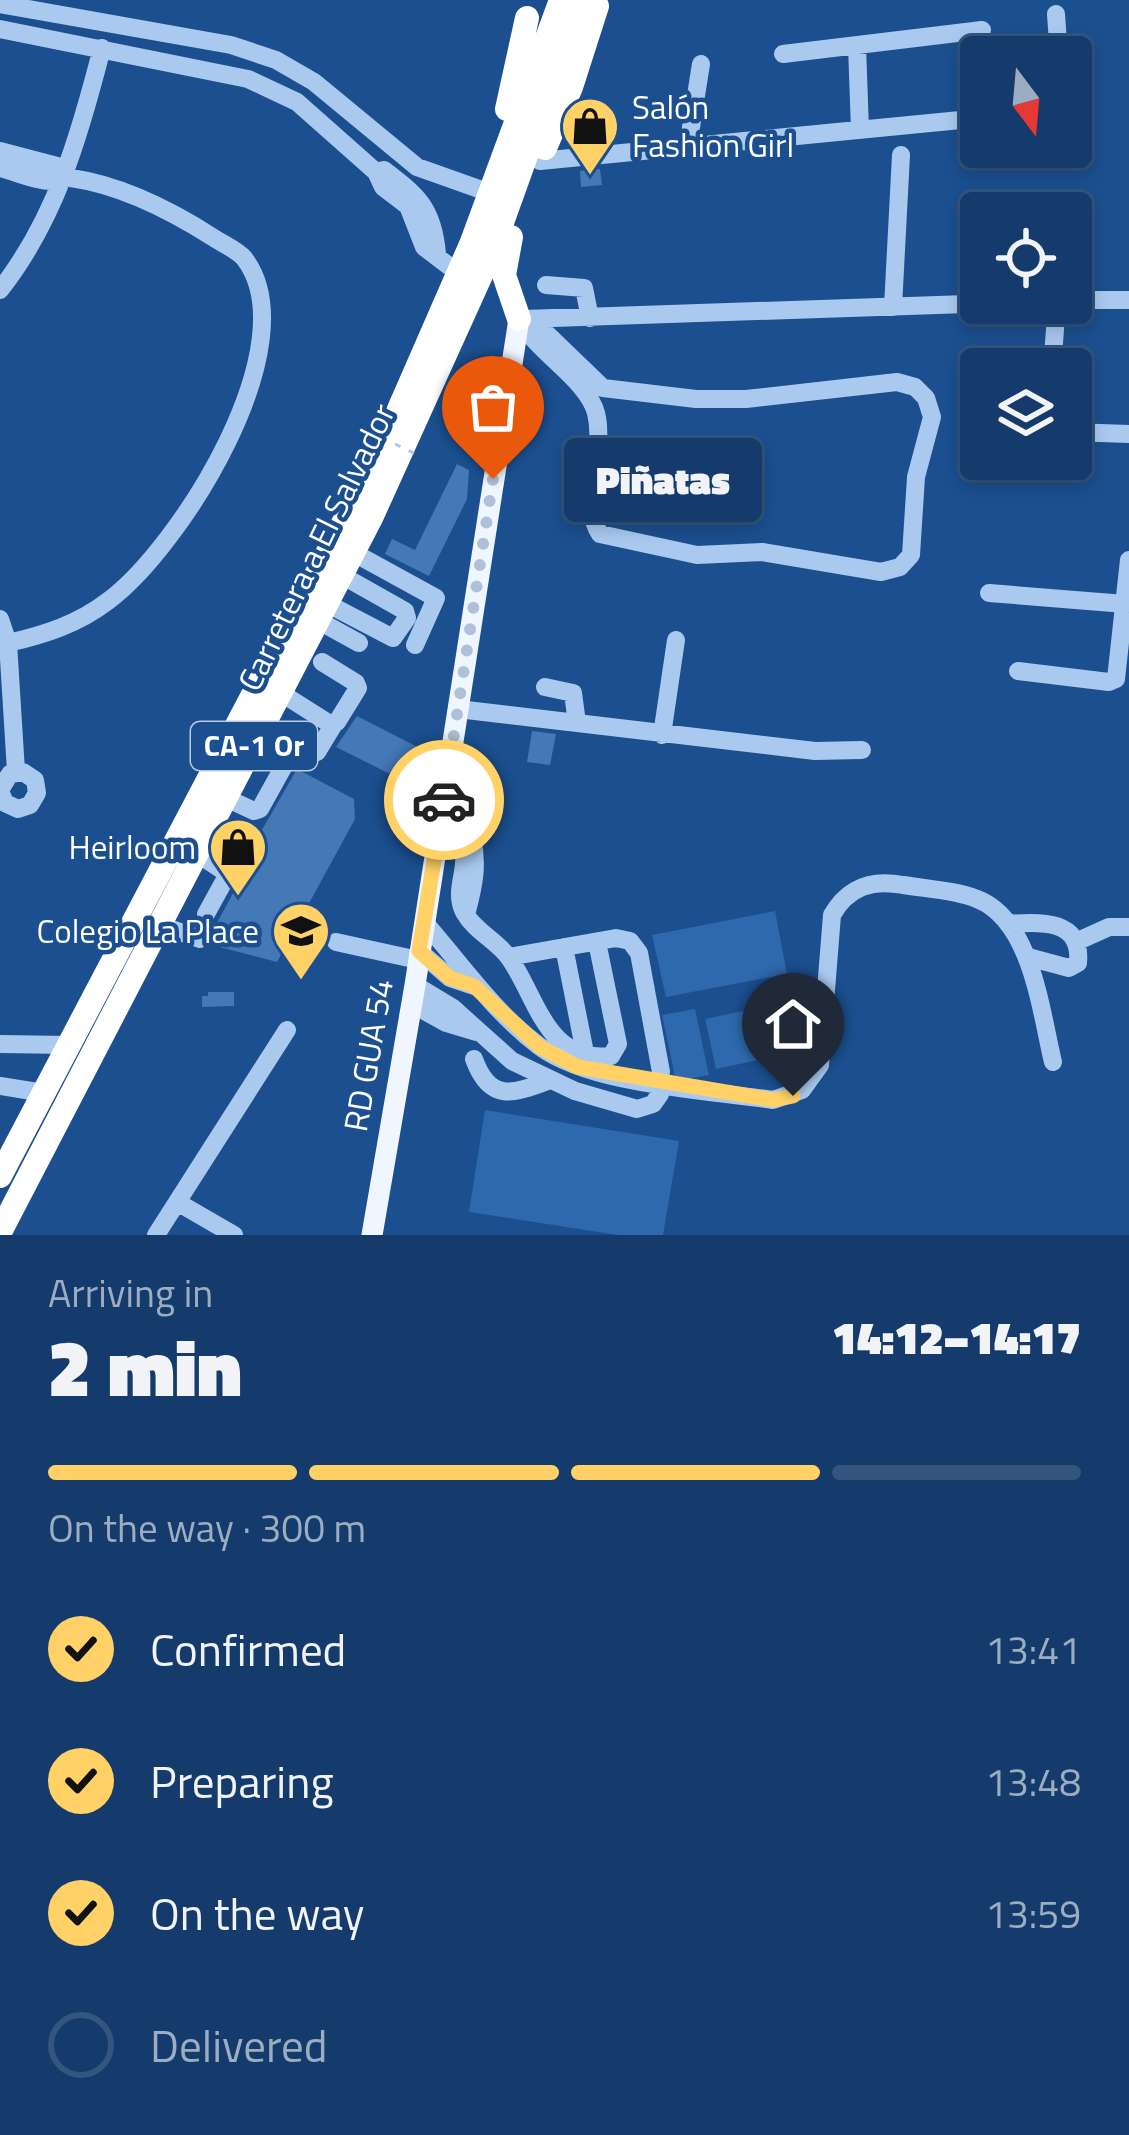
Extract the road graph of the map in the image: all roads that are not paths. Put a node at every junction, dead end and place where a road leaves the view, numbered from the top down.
1 (557, 0) edge
2 (0, 4) edge
3 (588, 6) edge
4 (527, 9) edge
5 (1055, 14) dead end
6 (0, 29) edge
7 (982, 30) dead end
8 (1057, 36) edge
9 (856, 46) junction
10 (102, 48) junction
11 (784, 54) dead end
12 (701, 64) dead end
13 (529, 70) junction
14 (564, 89) junction
15 (507, 109) junction
16 (960, 120) edge
17 (860, 130) junction
18 (688, 146) junction
19 (0, 151) edge
20 (901, 155) dead end
21 (539, 161) junction
22 (0, 168) edge
23 (65, 176) junction
24 (479, 189) junction
25 (511, 237) junction
26 (443, 260) junction
27 (546, 285) dead end
28 (0, 290) edge
29 (1129, 300) edge
30 (1092, 301) edge
31 (483, 304) junction
32 (960, 304) edge
33 (893, 307) junction
34 (590, 318) junction
35 (519, 319) junction
36 (597, 393) junction
37 (1092, 433) edge
38 (1129, 434) edge
39 (379, 455) junction
40 (371, 518) junction
41 (1129, 560) edge
42 (349, 564) junction
43 (989, 593) dead end
44 (1125, 604) junction
45 (324, 613) junction
46 (0, 620) edge
47 (676, 640) dead end
48 (8, 643) junction
49 (358, 643) dead end
50 (415, 645) dead end
51 (322, 662) dead end
52 (1018, 671) dead end
53 (545, 687) dead end
54 (281, 693) junction
55 (458, 709) junction
56 (577, 723) junction
57 (334, 724) junction
58 (662, 735) junction
59 (285, 736) dead end
60 (862, 751) dead end
61 (285, 764) dead end
62 (16, 772) junction
63 (0, 791) edge
64 (226, 798) junction
65 (440, 828) junction
66 (198, 854) junction
67 (206, 914) dead end
68 (424, 923) junction
69 (1008, 924) junction
70 (160, 925) junction
71 (1129, 927) edge
72 (200, 939) dead end
73 (1078, 941) junction
74 (336, 942) dead end
75 (597, 942) junction
76 (564, 947) junction
77 (419, 956) junction
78 (509, 957) junction
79 (1028, 957) junction
80 (474, 986) junction
81 (414, 995) junction
82 (287, 1030) dead end
83 (0, 1044) edge
84 (69, 1045) junction
85 (585, 1053) junction
86 (474, 1059) dead end
87 (1054, 1062) dead end
88 (661, 1072) dead end
89 (550, 1080) junction
90 (0, 1086) edge
91 (44, 1093) junction
92 (660, 1094) dead end
93 (0, 1176) edge
94 (178, 1202) junction
95 (0, 1232) edge
96 (156, 1235) edge
97 (234, 1235) edge
98 (372, 1235) edge

1 - 13 highway
1 - 39 highway, Carretera a El Salvador / CA-1 Or
2 - 24 street
3 - 14 highway
3 - 40 highway, Carretera a El Salvador / CA-1 Or
4 - 13 highway
4 - 15 highway
5 - 8 street
6 - 10 street
7 - 9 street
9 - 11 street
9 - 17 street
10 - 23 street
10 - 26 street
12 - 18 street
13 - 14 highway, bridge
13 - 15 highway
14 - 21 highway
15 - 24 highway
16 - 17 street
17 - 18 street
18 - 21 street
19 - 23 street
20 - 33 street
21 - 25 highway
22 - 23 street
23 - 28 street
23 - 48 street
24 - 26 highway
25 - 31 highway
25 - 35 highway
26 - 39 highway
27 - 34 street
29 - 30 street
31 - 35 highway
31 - 40 highway
32 - 33 street
33 - 34 street
34 - 35 street
35 - 36 street
35 - 55 main road, RD GUA 54
36 - 36 street
37 - 38 street
39 - 84 highway, Carretera a El Salvador / CA-1 Or
40 - 42 highway, Carretera a El Salvador / CA-1 Or
41 - 44 street
42 - 45 highway, Carretera a El Salvador / CA-1 Or
42 - 45 street
42 - 50 street
43 - 44 street
44 - 52 street
45 - 49 street
45 - 54 highway, Carretera a El Salvador / CA-1 Or
46 - 48 street
47 - 58 street
48 - 62 street
51 - 57 street
53 - 56 street
54 - 57 street
54 - 64 highway, Carretera a El Salvador / CA-1 Or
55 - 56 street
55 - 65 main road, RD GUA 54
56 - 58 street
57 - 59 street
58 - 60 street
61 - 64 street
62 - 63 street
62 - 63 street
64 - 66 highway, Carretera a El Salvador / CA-1 Or
65 - 68 main road, RD GUA 54
65 - 78 street
66 - 67 street
66 - 70 highway, Carretera a El Salvador / CA-1 Or
68 - 77 main road, RD GUA 54
68 - 80 street
69 - 73 street
69 - 79 street
69 - 80 street
70 - 72 street
70 - 95 highway, Carretera a El Salvador / CA-1 Or
71 - 73 street
73 - 79 street
74 - 77 street
75 - 76 street
75 - 85 street
75 - 88 street
76 - 78 street
76 - 85 street
77 - 80 street
77 - 81 main road, RD GUA 54
78 - 85 street
79 - 87 street
81 - 89 street
81 - 98 main road, RD GUA 54
82 - 94 street
83 - 84 street
84 - 91 highway, Carretera a El Salvador / CA-1 Or
86 - 89 street
89 - 92 street
90 - 91 street
91 - 93 highway, Carretera a El Salvador / CA-1 Or
94 - 96 street
94 - 97 street

